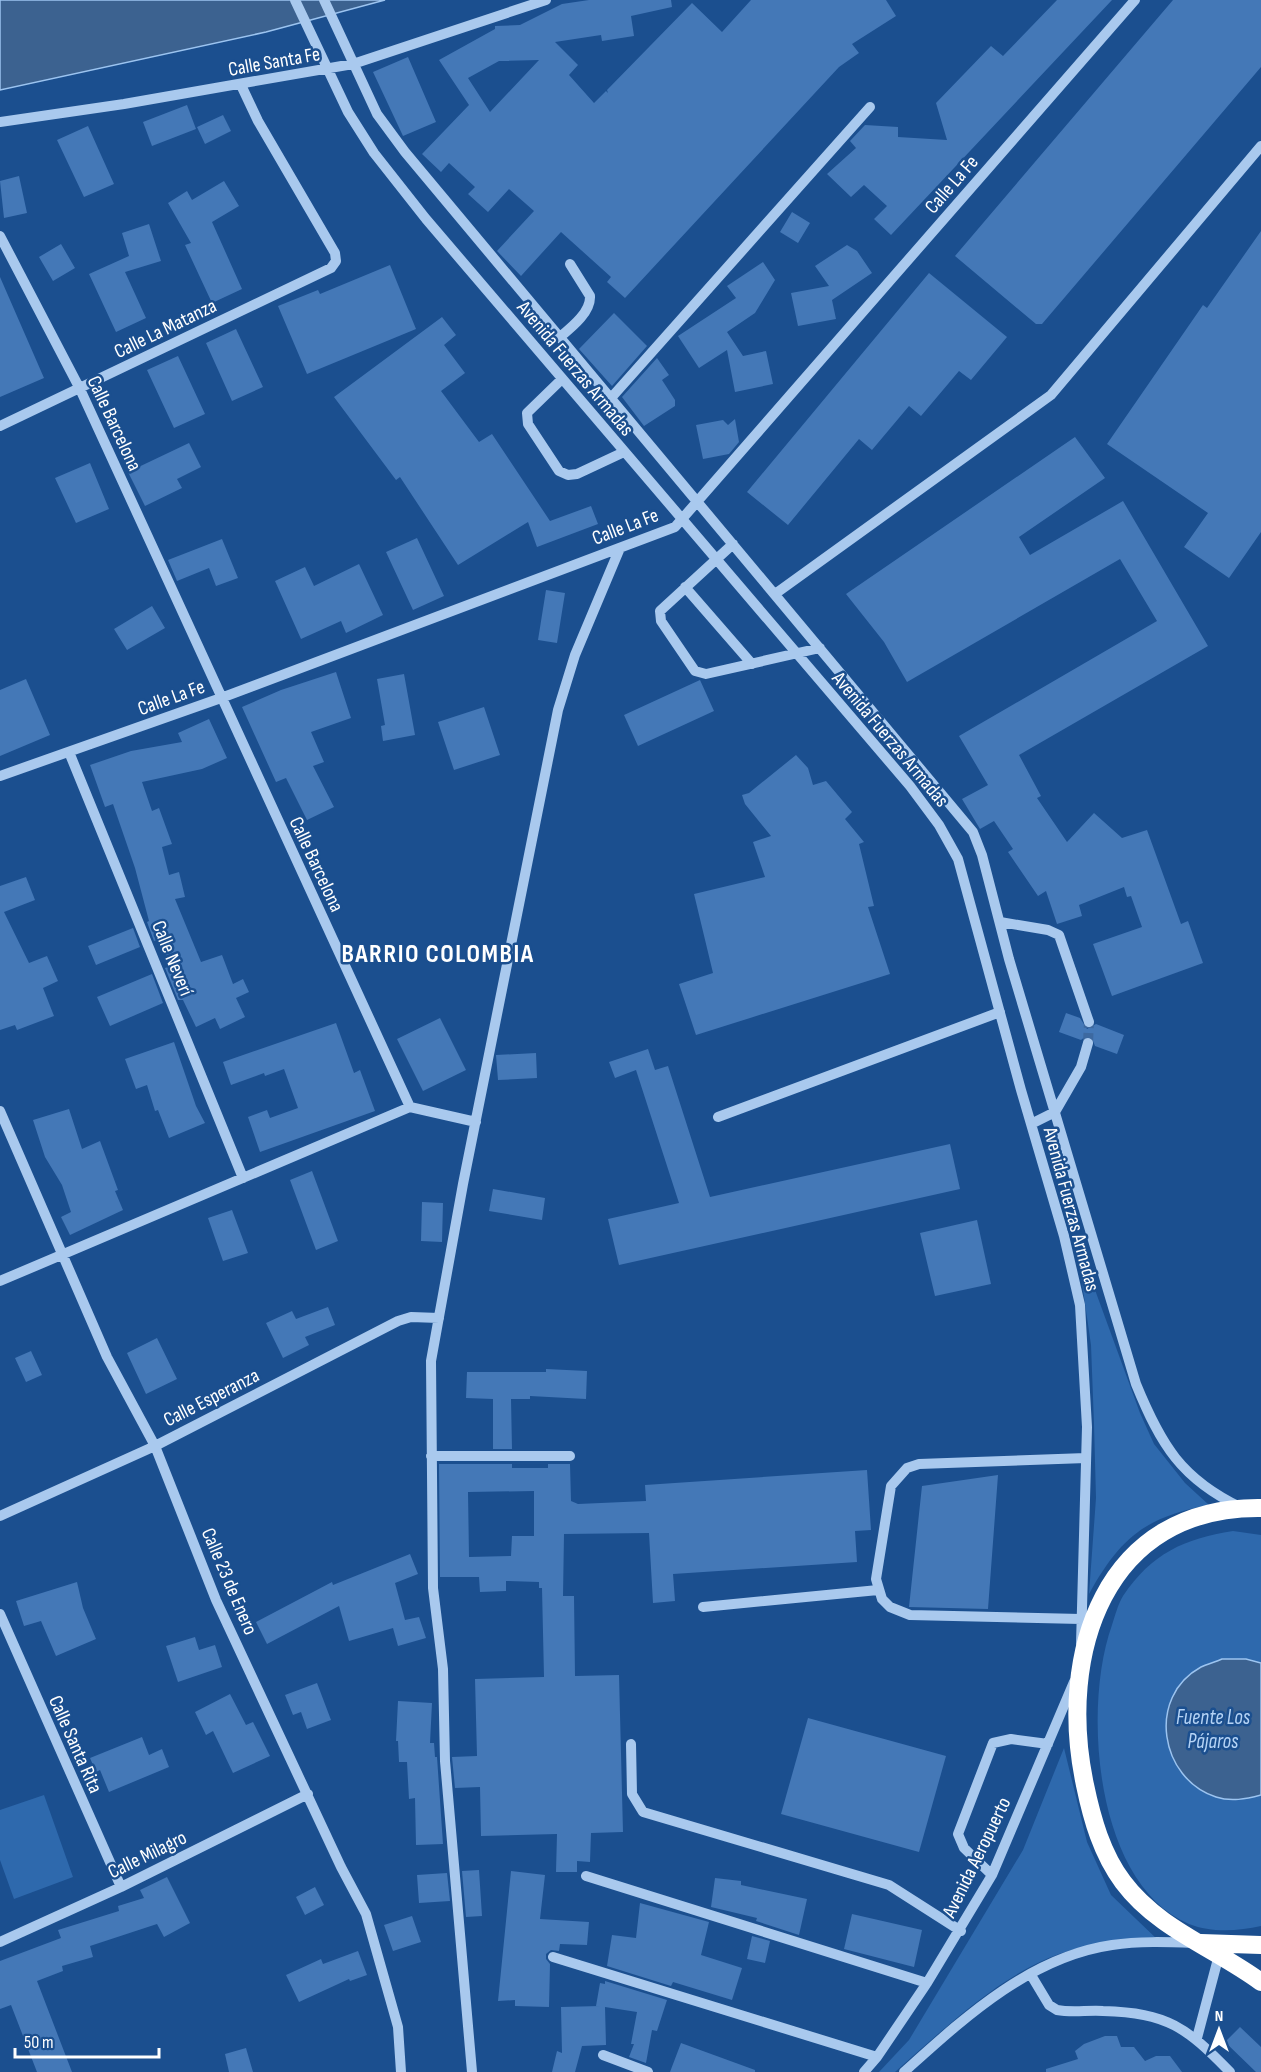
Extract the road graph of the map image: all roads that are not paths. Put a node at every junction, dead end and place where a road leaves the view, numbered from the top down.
1 (295, 0) edge
2 (324, 0) edge
3 (546, 0) edge
4 (1135, 0) edge
5 (353, 64) junction
6 (327, 70) junction
7 (241, 85) junction
8 (870, 107) dead end
9 (3, 123) edge
10 (1261, 146) edge
11 (0, 236) edge
12 (570, 264) dead end
13 (560, 337) junction
14 (562, 379) junction
15 (80, 389) junction
16 (611, 398) junction
17 (0, 426) edge
18 (624, 452) junction
19 (698, 502) junction
20 (681, 519) junction
21 (733, 544) junction
22 (620, 548) junction
23 (715, 560) junction
24 (685, 587) junction
25 (775, 594) junction
26 (820, 648) junction
27 (797, 655) junction
28 (752, 664) junction
29 (221, 698) junction
30 (69, 752) junction
31 (0, 776) edge
32 (1000, 922) junction
33 (1000, 1012) junction
34 (1089, 1022) tunnel mouth
35 (1088, 1043) tunnel mouth
36 (410, 1107) junction
37 (0, 1111) edge
38 (1055, 1112) junction
39 (718, 1117) dead end
40 (476, 1122) junction
41 (1031, 1124) junction
42 (243, 1178) junction
43 (62, 1255) junction
44 (0, 1281) edge
45 (439, 1318) junction
46 (155, 1446) junction
47 (431, 1456) junction
48 (570, 1456) dead end
49 (1086, 1458) junction
50 (1242, 1508) junction
51 (1261, 1508) edge
52 (0, 1516) edge
53 (878, 1590) junction
54 (703, 1607) dead end
55 (0, 1614) edge
56 (1081, 1619) junction
57 (1079, 1666) junction
58 (630, 1744) dead end
59 (1048, 1744) junction
60 (308, 1794) junction
61 (992, 1875) junction
62 (586, 1876) dead end
63 (121, 1887) junction
64 (961, 1931) junction
65 (0, 1942) edge
66 (1199, 1943) junction
67 (1235, 1944) junction
68 (1261, 1945) edge
69 (1219, 1955) junction
70 (1261, 1956) edge
71 (553, 1957) dead end
72 (1031, 1975) junction
73 (1261, 1982) edge
74 (927, 1983) junction
75 (1197, 2038) junction
76 (603, 2055) dead end
77 (877, 2057) junction
78 (401, 2072) edge
79 (472, 2072) edge
80 (648, 2072) edge
81 (864, 2072) edge
82 (904, 2072) edge
83 (1230, 2072) edge

1 - 6 street, Avenida Fuerzas Armadas
2 - 5 street, Avenida Fuerzas Armadas
3 - 5 street, Calle Santa Fe
4 - 19 street, Calle La Fe
5 - 6 street, Calle Santa Fe
5 - 13 street, Avenida Fuerzas Armadas
6 - 7 street, Calle Santa Fe
6 - 14 street, Avenida Fuerzas Armadas
7 - 9 street, Calle Santa Fe
7 - 15 street, Calle La Matanza
8 - 16 street
10 - 25 street
11 - 15 street, Calle Barcelona
12 - 13 street
13 - 16 street, Avenida Fuerzas Armadas
14 - 18 street, Avenida Fuerzas Armadas
14 - 18 street
15 - 17 street, Calle La Matanza
15 - 29 street, Calle Barcelona
16 - 19 street, Avenida Fuerzas Armadas
18 - 20 street, Avenida Fuerzas Armadas
19 - 20 street, Calle La Fe
19 - 21 street, Avenida Fuerzas Armadas
20 - 22 street, Calle La Fe
20 - 23 street, Avenida Fuerzas Armadas
21 - 23 street
21 - 25 street, Avenida Fuerzas Armadas
22 - 29 street, Calle La Fe
22 - 40 street
23 - 24 street
23 - 27 street, Avenida Fuerzas Armadas
24 - 28 street
24 - 28 street
25 - 26 street, Avenida Fuerzas Armadas
26 - 27 street
26 - 32 street, Avenida Fuerzas Armadas
27 - 28 street
27 - 33 street, Avenida Fuerzas Armadas
29 - 30 street, Calle La Fe
29 - 36 street, Calle Barcelona
30 - 31 street, Calle La Fe
30 - 42 street, Calle Neverí
32 - 34 street
32 - 38 street, Avenida Fuerzas Armadas
33 - 39 street
33 - 41 street, Avenida Fuerzas Armadas
35 - 38 street
36 - 40 street
36 - 42 street
37 - 43 street, Calle 23 de Enero
38 - 41 street
38 - 50 street, Avenida Fuerzas Armadas
40 - 45 street
41 - 49 street, Avenida Fuerzas Armadas
42 - 43 street
43 - 44 street
43 - 46 street, Calle 23 de Enero
45 - 46 street, Calle Esperanza
45 - 47 street
46 - 52 street, Calle Esperanza
46 - 60 street, Calle 23 de Enero
47 - 48 street
47 - 79 street
49 - 53 street
49 - 56 street, Avenida Fuerzas Armadas
50 - 51 highway
50 - 57 highway
53 - 54 street
53 - 56 street
55 - 63 street, Calle Santa Rita
56 - 57 street, Avenida Fuerzas Armadas
57 - 59 street, Avenida Aeropuerto
57 - 66 highway
58 - 64 street
59 - 61 street, Avenida Aeropuerto
59 - 61 street
60 - 63 street, Calle Milagro
60 - 78 street, Calle 23 de Enero
61 - 64 street, Avenida Aeropuerto
62 - 74 street
63 - 65 street, Calle Milagro
64 - 74 street, Avenida Aeropuerto
66 - 67 highway
66 - 69 highway
66 - 72 street
67 - 68 highway
67 - 70 highway
69 - 73 highway
69 - 75 street
71 - 77 street
72 - 75 street
72 - 82 street
74 - 77 street, Avenida Aeropuerto
75 - 83 street
76 - 80 street
77 - 81 street, Avenida Aeropuerto

